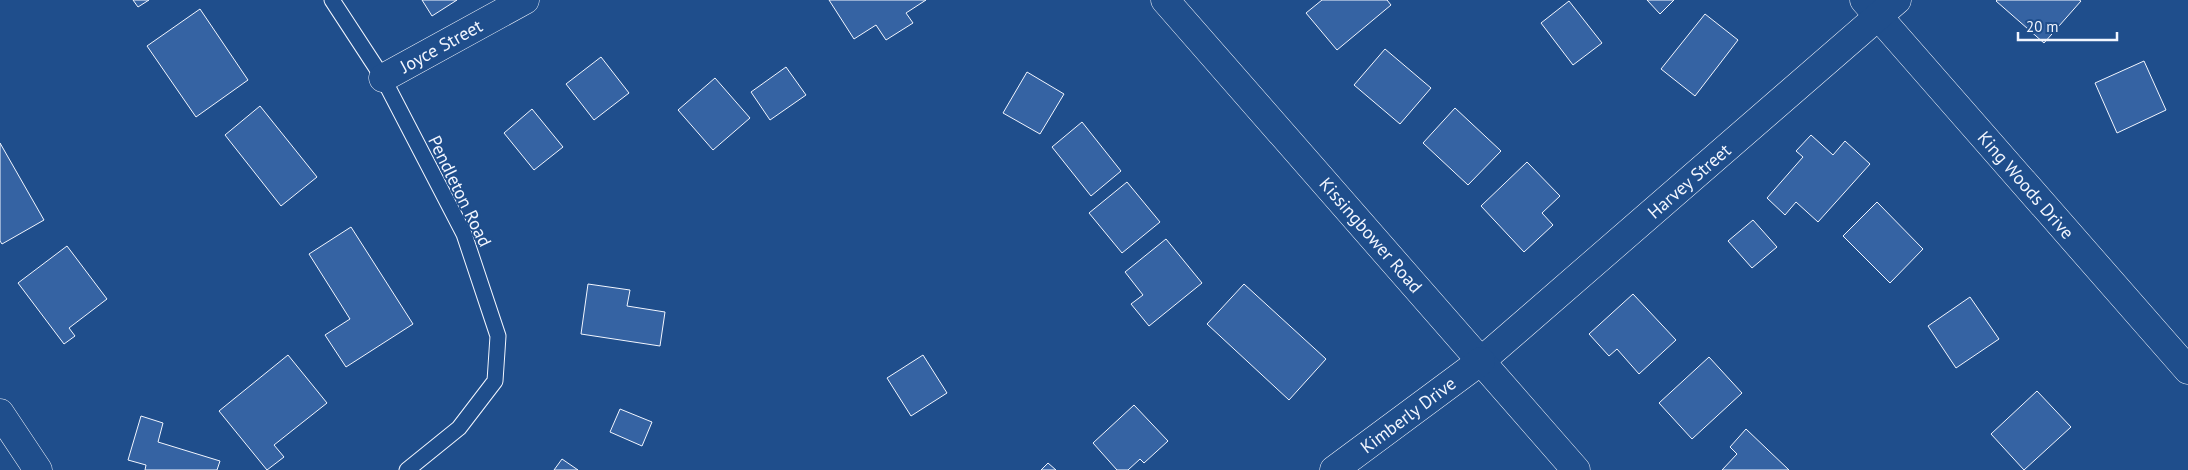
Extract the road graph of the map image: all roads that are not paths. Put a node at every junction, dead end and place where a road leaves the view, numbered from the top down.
1 (332, 0) edge
2 (525, 0) edge
3 (1165, 0) edge
4 (1880, 5) edge
5 (383, 78) junction
6 (1481, 361) junction
7 (2188, 370) edge
8 (0, 413) edge
9 (38, 470) edge
10 (408, 470) edge
11 (1334, 470) edge
12 (1576, 470) edge

1 - 5 lane, Pendleton Road
2 - 5 street, Joyce Street
3 - 6 street, Kissingbower Road
4 - 6 street, Harvey Street
4 - 7 street, King Woods Drive
5 - 10 lane, Pendleton Road
6 - 11 street, Kimberly Drive
6 - 12 street, Kissingbower Road
8 - 9 street

